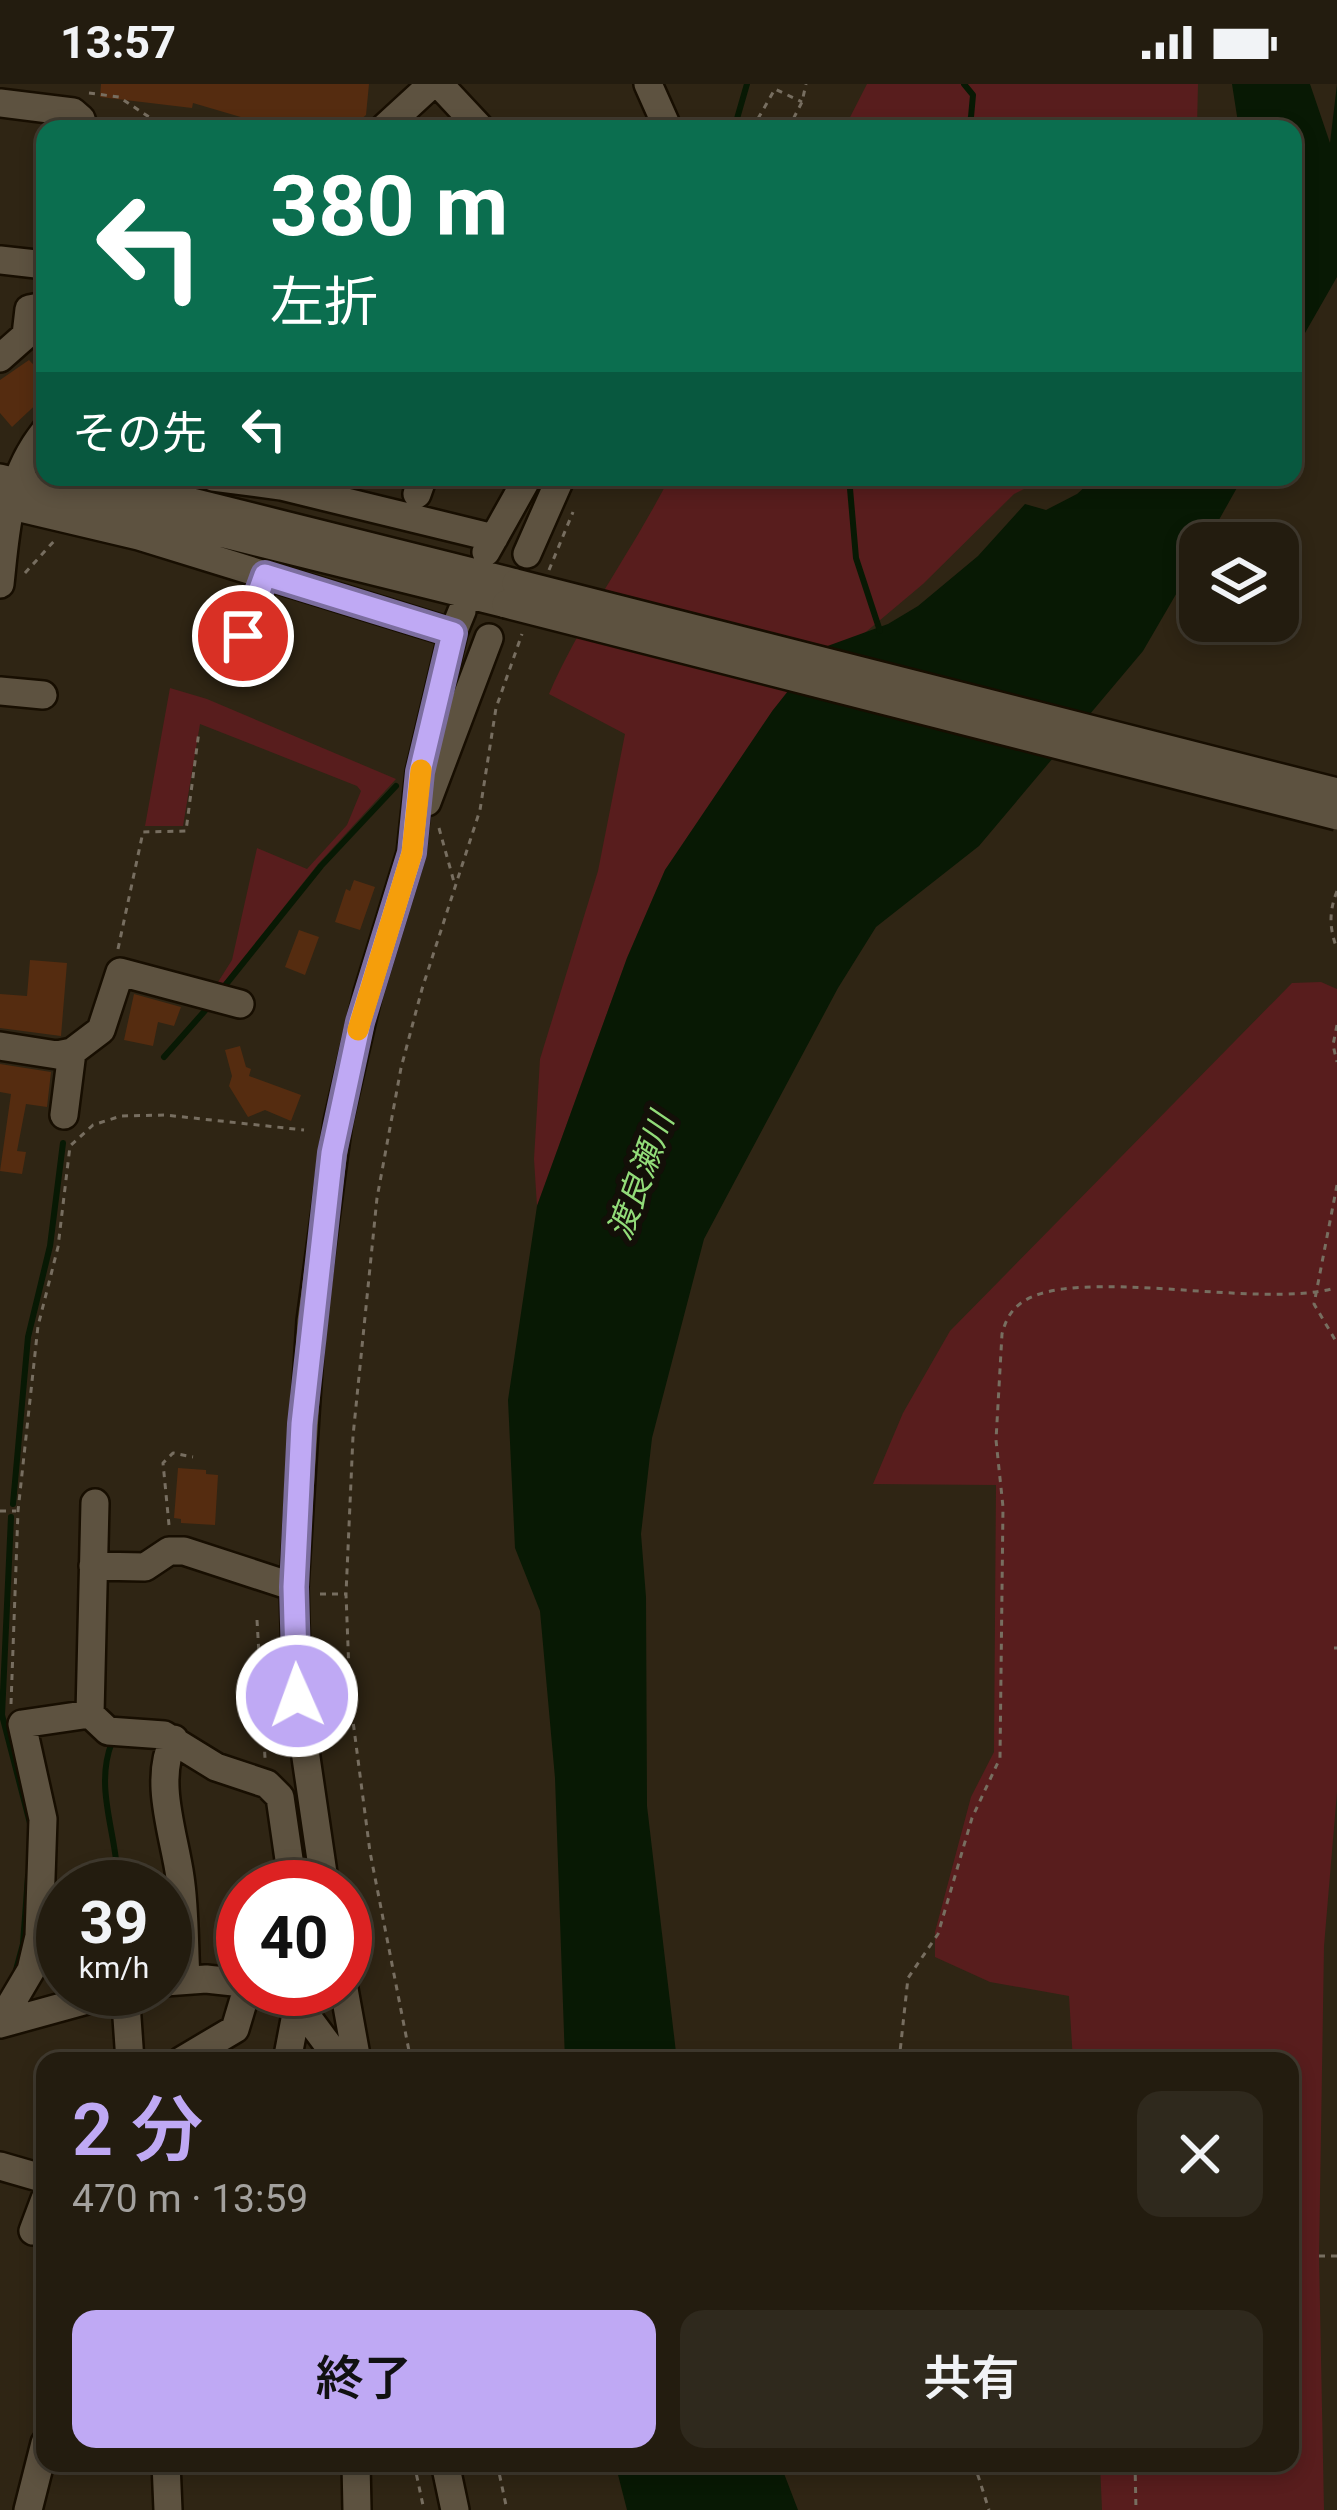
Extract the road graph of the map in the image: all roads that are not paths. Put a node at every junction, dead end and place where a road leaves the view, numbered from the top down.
1 (435, 84) edge
2 (648, 84) edge
3 (0, 103) edge
4 (82, 120) edge
5 (393, 120) edge
6 (472, 120) edge
7 (664, 120) edge
8 (0, 260) edge
9 (36, 265) edge
10 (36, 329) edge
11 (0, 358) edge
12 (25, 461) edge
13 (43, 486) edge
14 (117, 486) edge
15 (125, 486) edge
16 (281, 486) edge
17 (523, 486) edge
18 (559, 486) edge
19 (537, 562) road end
20 (265, 575) junction
21 (13, 579) edge
22 (511, 593) junction
23 (489, 638) dead end
24 (228, 664) dead end
25 (0, 691) edge
26 (43, 695) dead end
27 (1337, 792) edge
28 (422, 807) junction
29 (1337, 816) edge
30 (240, 1004) dead end
31 (0, 1046) edge
32 (72, 1052) junction
33 (64, 1115) dead end
34 (95, 1503) dead end
35 (93, 1566) junction
36 (300, 1591) junction
37 (90, 1714) junction
38 (174, 1739) junction
39 (177, 1860) edge
40 (289, 1860) edge
41 (322, 1860) edge
42 (36, 2014) edge
43 (128, 2016) edge
44 (238, 2016) edge
45 (296, 2016) edge
46 (311, 2016) edge
47 (349, 2016) edge
48 (4, 2023) edge
49 (130, 2052) edge
50 (196, 2052) edge
51 (288, 2052) edge
52 (334, 2052) edge
53 (355, 2052) edge
54 (0, 2167) edge
55 (36, 2177) edge
56 (36, 2222) edge
57 (33, 2230) dead end
58 (38, 2472) edge
59 (166, 2472) edge
60 (356, 2472) edge
61 (447, 2472) edge
62 (28, 2510) edge
63 (168, 2510) edge
64 (357, 2510) edge
65 (455, 2510) edge

1 - 5 street
1 - 6 street
2 - 7 street
3 - 4 street
8 - 9 street
10 - 11 street
12 - 21 street
13 - 20 street
14 - 22 street
15 - 22 street
16 - 17 street
18 - 19 street
20 - 24 street
20 - 28 street
22 - 27 street, bridge
22 - 29 street, bridge
23 - 28 street
25 - 26 street
28 - 36 street
30 - 32 street
31 - 32 street
32 - 33 street
34 - 35 street
35 - 36 street
35 - 37 street
36 - 41 street
37 - 38 street
37 - 48 street
38 - 39 street
38 - 40 street
42 - 48 street
43 - 49 street
44 - 50 street
45 - 51 street
46 - 52 street
47 - 53 street
54 - 55 street
56 - 57 street
58 - 62 street
59 - 63 street
60 - 64 street
61 - 65 street

